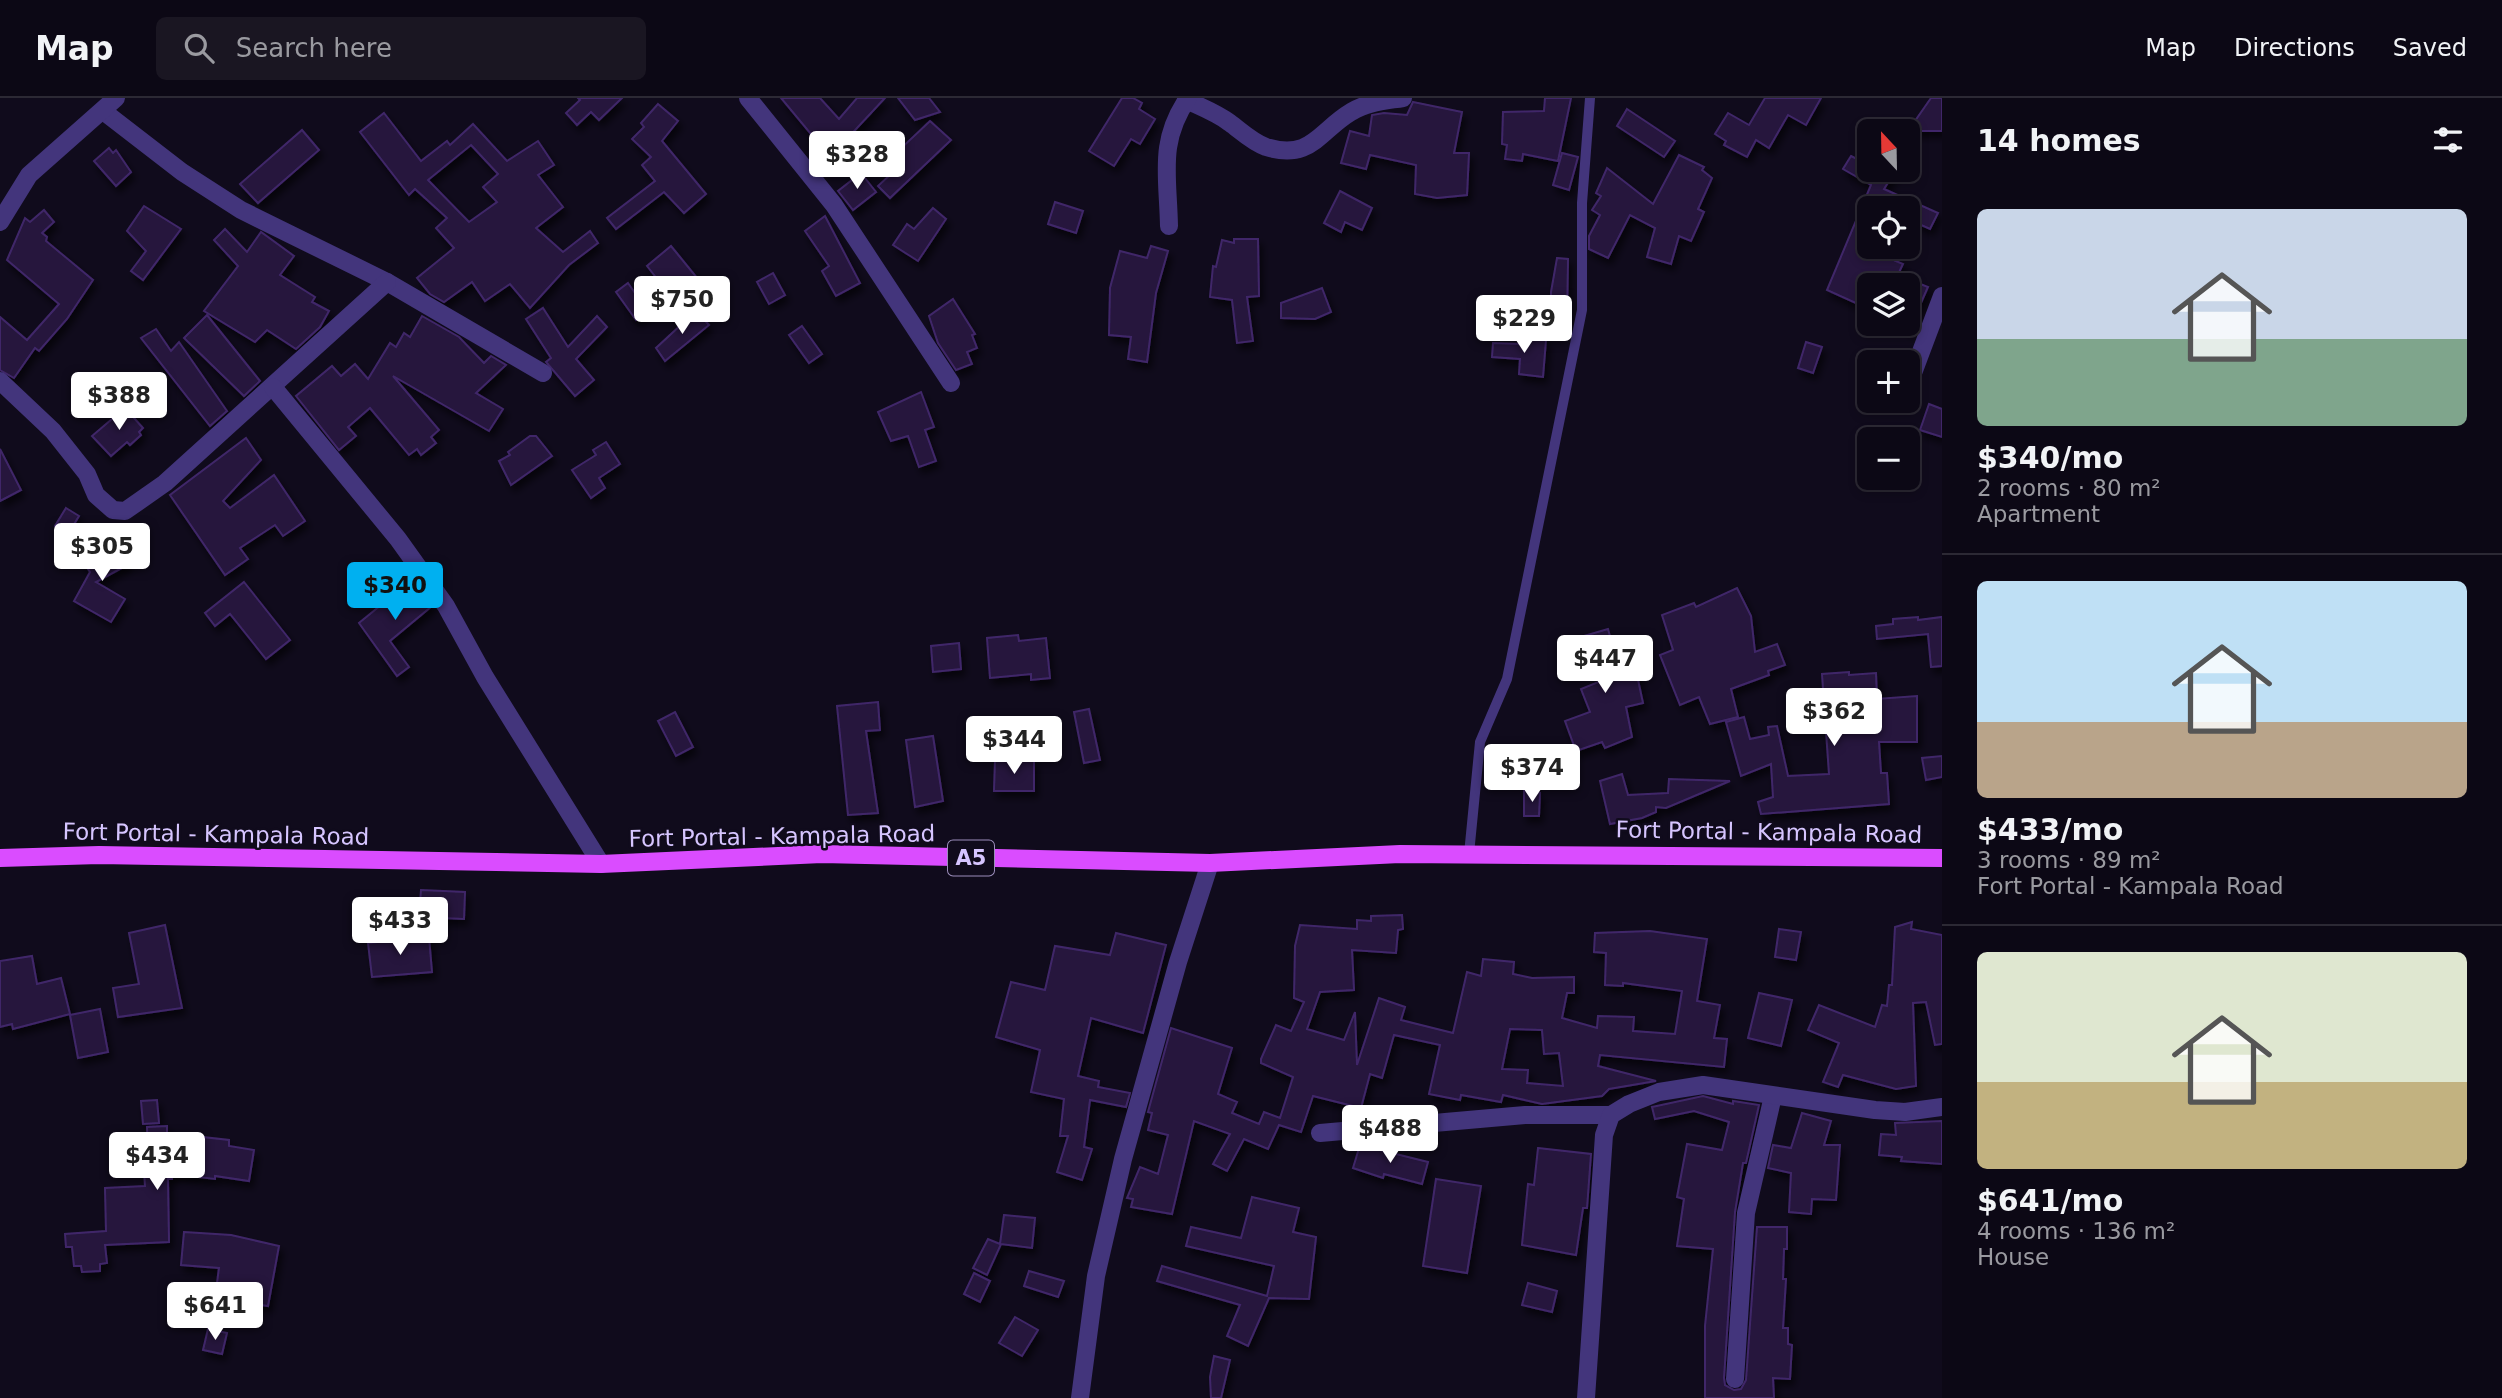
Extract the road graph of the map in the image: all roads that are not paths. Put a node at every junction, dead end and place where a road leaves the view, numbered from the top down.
1 (748, 98) edge
2 (1403, 98) edge
3 (1590, 98) edge
4 (1187, 99) edge
5 (110, 105) edge
6 (0, 222) edge
7 (1169, 226) dead end
8 (387, 282) junction
9 (1942, 296) edge
10 (1920, 354) edge
11 (543, 373) dead end
12 (0, 381) edge
13 (951, 383) dead end
14 (273, 387) junction
15 (1469, 854) junction
16 (0, 858) edge
17 (1942, 858) edge
18 (1210, 863) junction
19 (601, 864) junction
20 (1773, 1096) junction
21 (1942, 1107) edge
22 (1611, 1115) junction
23 (1320, 1133) dead end
24 (1735, 1379) dead end
25 (1080, 1398) edge
26 (1586, 1398) edge

1 - 13 street
2 - 4 street
3 - 15 lane
4 - 7 street
5 - 6 street
5 - 8 street
8 - 11 street
8 - 14 street
9 - 10 street
12 - 14 street
14 - 19 street
15 - 17 main road, Fort Portal - Kampala Road / A5
15 - 18 main road, Fort Portal - Kampala Road / A5
16 - 19 main road, Fort Portal - Kampala Road / A5
18 - 19 main road, Fort Portal - Kampala Road / A5
18 - 25 street
20 - 21 street
20 - 22 street
20 - 24 street
22 - 23 street
22 - 26 street

